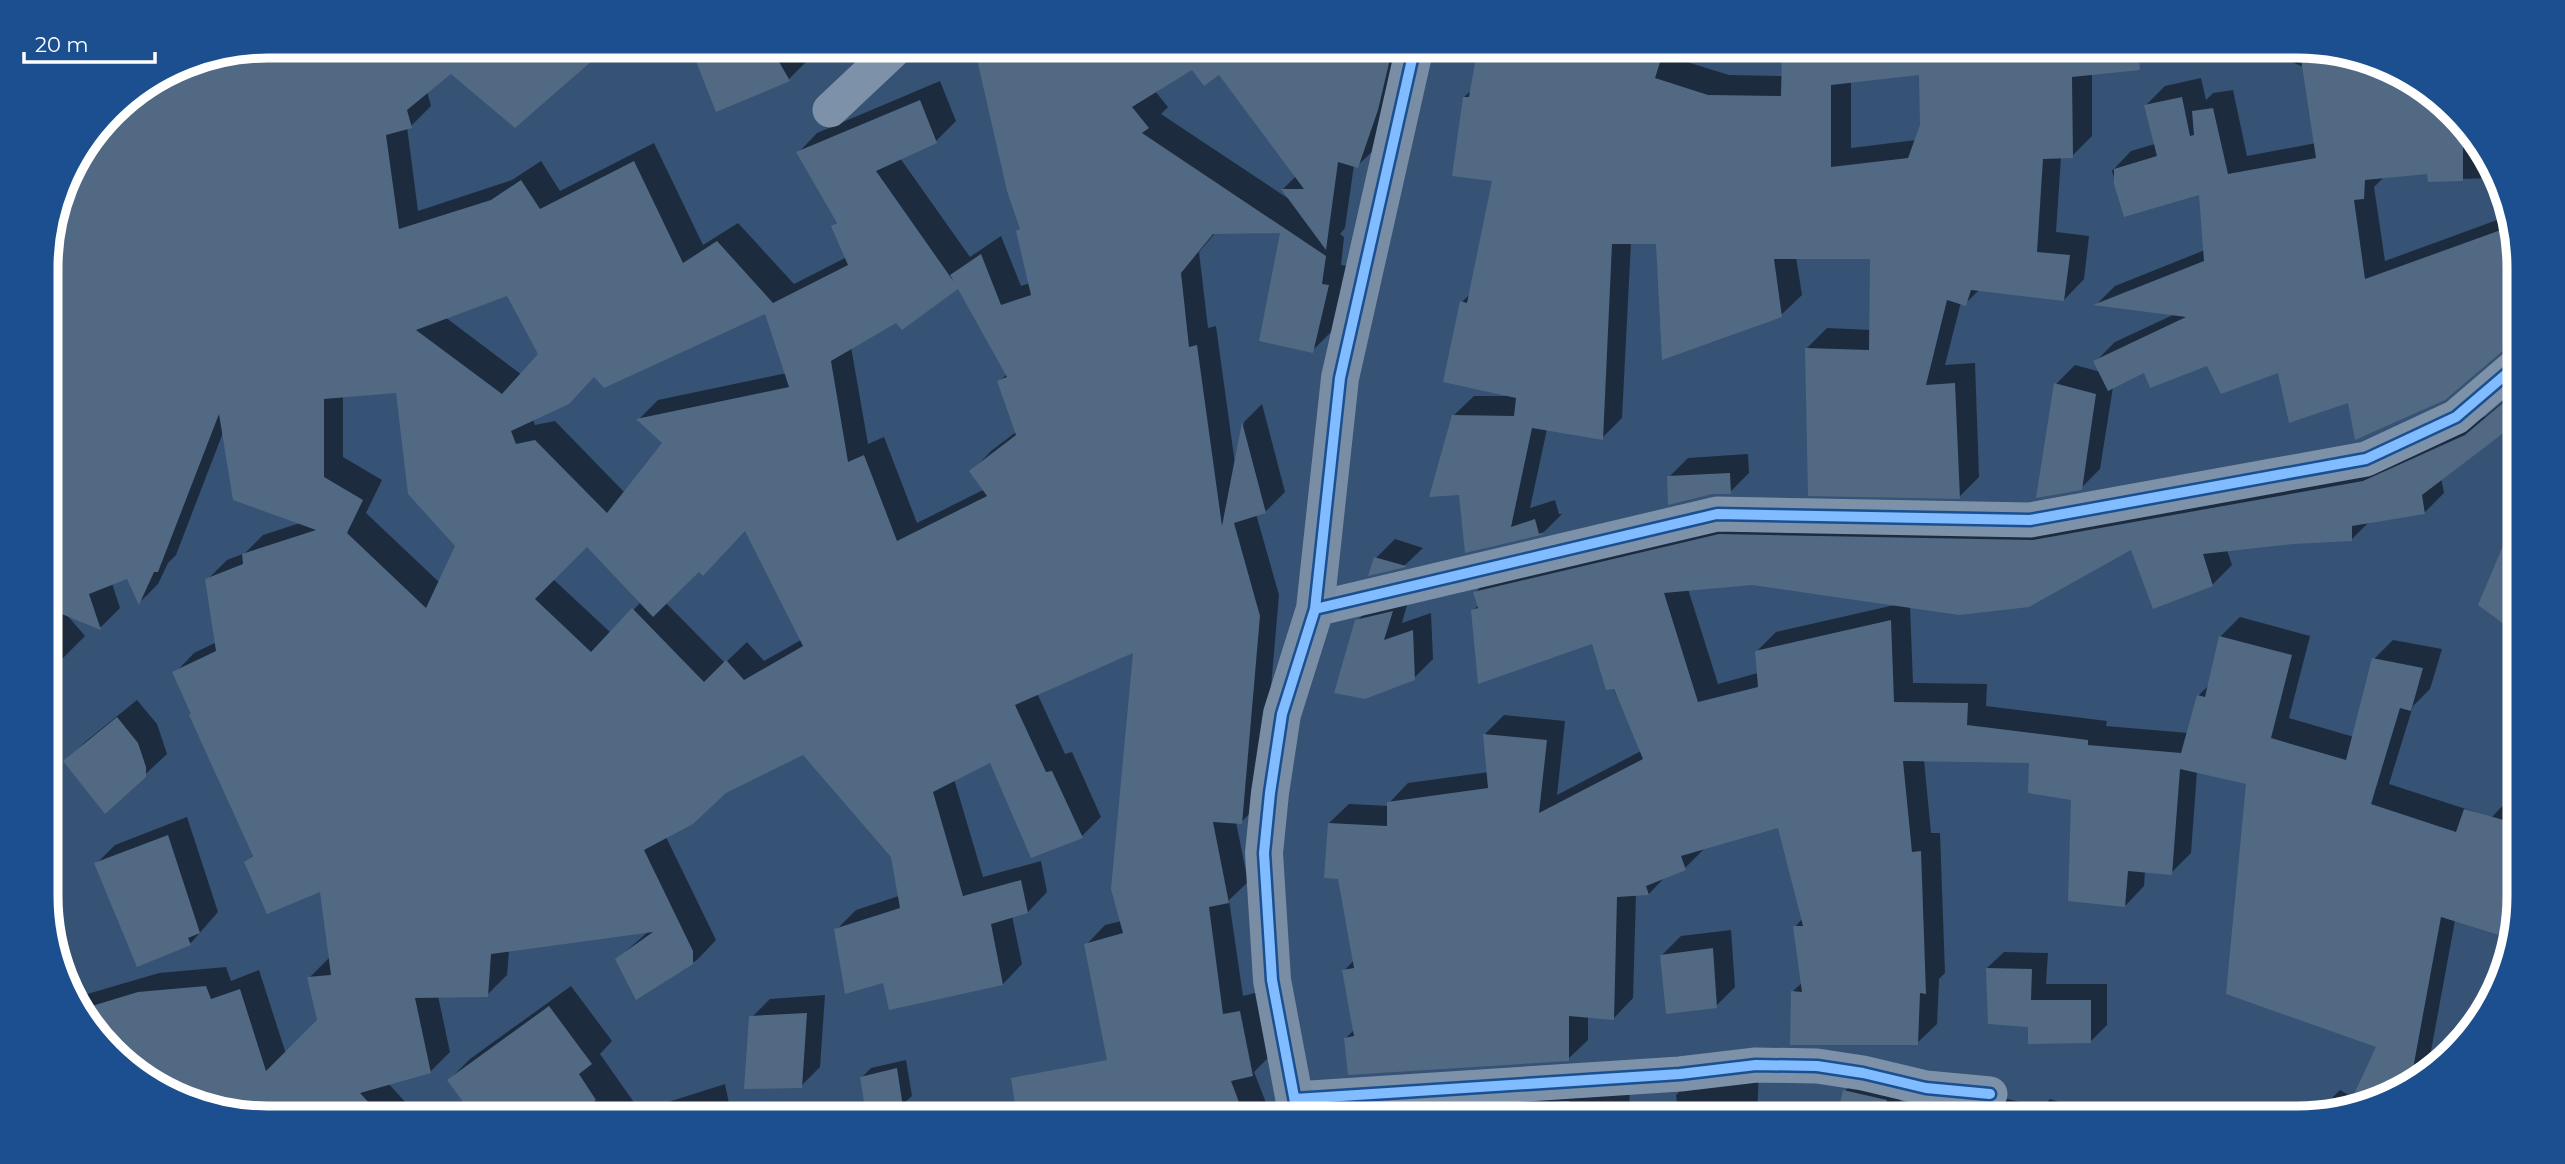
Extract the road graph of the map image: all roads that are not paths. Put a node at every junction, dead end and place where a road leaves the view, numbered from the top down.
1 (885, 58) edge
2 (1412, 58) edge
3 (830, 110) dead end
4 (2507, 373) edge
5 (1315, 609) junction
6 (1990, 1094) dead end
7 (1296, 1106) edge
8 (1318, 1106) edge

1 - 3 street
2 - 5 street
4 - 5 street
5 - 7 street
6 - 8 street

